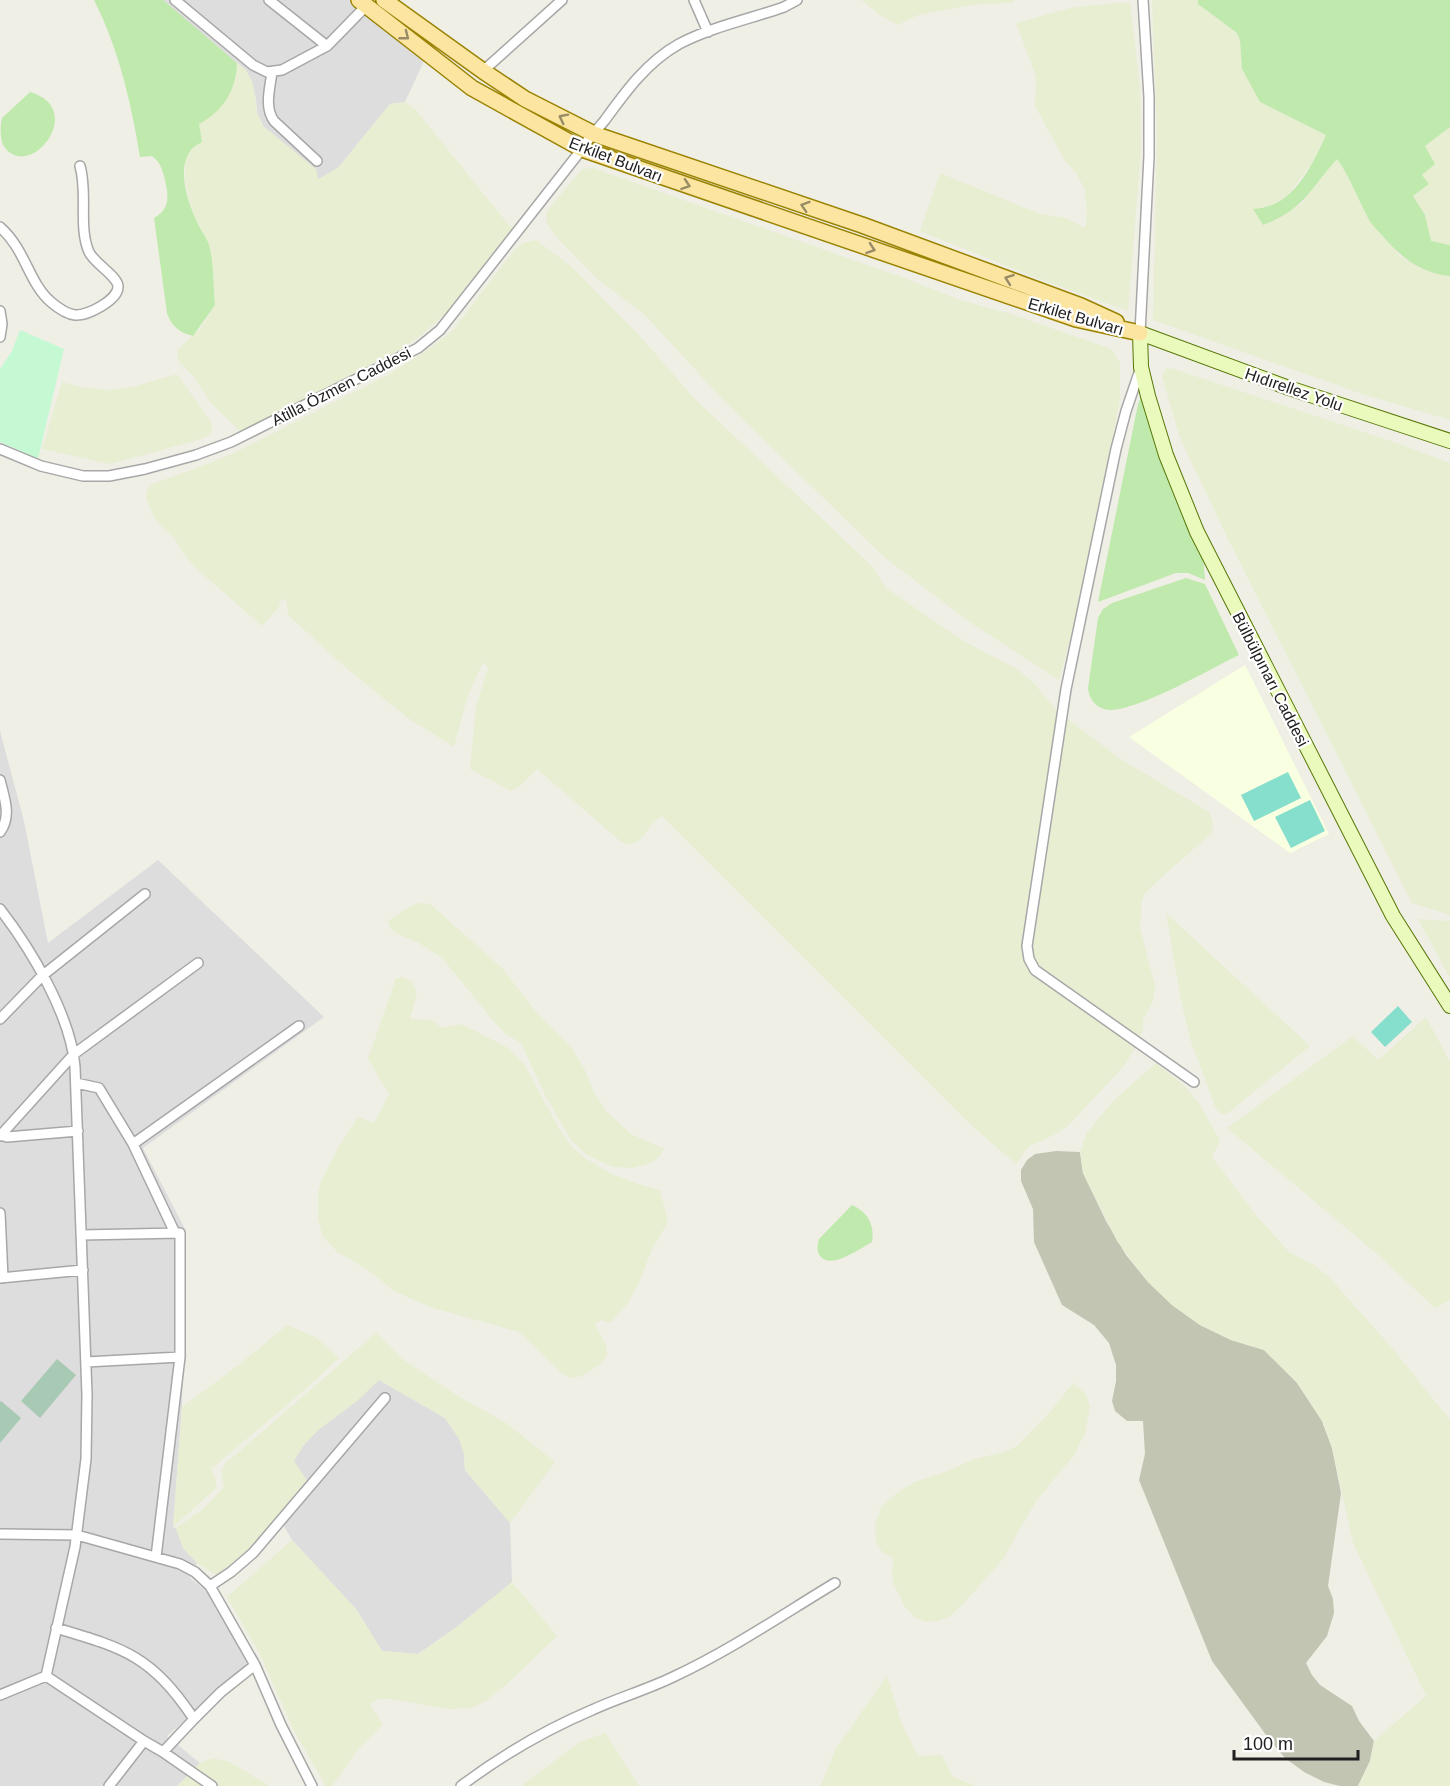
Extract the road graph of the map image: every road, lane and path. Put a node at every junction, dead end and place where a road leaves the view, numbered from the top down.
1 (175, 0) edge
2 (269, 0) edge
3 (384, 0) edge
4 (562, 0) edge
5 (694, 0) edge
6 (798, 0) edge
7 (1143, 0) edge
8 (365, 2) edge
9 (708, 32) junction
10 (327, 46) junction
11 (483, 71) junction
12 (272, 72) junction
13 (594, 134) junction
14 (582, 149) junction
15 (317, 161) dead end
16 (80, 166) dead end
17 (0, 227) edge
18 (0, 311) edge
19 (1140, 333) junction
20 (0, 337) edge
21 (1141, 367) junction
22 (1450, 441) edge
23 (0, 449) edge
24 (0, 780) edge
25 (0, 832) edge
26 (145, 894) dead end
27 (0, 909) edge
28 (198, 963) dead end
29 (42, 976) junction
30 (1450, 1006) edge
31 (0, 1019) edge
32 (299, 1026) dead end
33 (74, 1054) junction
34 (1194, 1082) dead end
35 (76, 1083) junction
36 (78, 1131) junction
37 (0, 1135) edge
38 (133, 1144) junction
39 (0, 1213) edge
40 (175, 1233) junction
41 (81, 1234) junction
42 (83, 1270) junction
43 (1, 1278) edge
44 (180, 1357) junction
45 (86, 1362) junction
46 (385, 1398) dead end
47 (0, 1534) edge
48 (77, 1534) junction
49 (156, 1557) junction
50 (835, 1583) dead end
51 (210, 1586) junction
52 (56, 1628) junction
53 (255, 1665) junction
54 (46, 1676) junction
55 (0, 1695) edge
56 (194, 1719) junction
57 (144, 1742) junction
58 (163, 1752) junction
59 (109, 1786) edge
60 (212, 1786) edge
61 (312, 1786) edge
62 (461, 1786) edge

1 - 12 street
2 - 10 street
3 - 11 main road, Erkilet Bulvarı
4 - 11 street
5 - 9 street
6 - 9 street, Atilla Özmen Caddesi
7 - 19 street
8 - 10 street
8 -> 14 main road, Erkilet Bulvarı
9 - 13 street, Atilla Özmen Caddesi
10 - 12 street
13 -> 11 main road, Erkilet Bulvarı
12 - 15 street
13 - 14 street, Atilla Özmen Caddesi
19 -> 13 main road, Erkilet Bulvarı
14 -> 19 main road, Erkilet Bulvarı
14 - 23 street, Atilla Özmen Caddesi
16 - 17 street
18 - 20 street
19 - 21 street, Bülbülpınarı Caddesi
19 - 22 street, Hıdırellez Yolu
21 - 30 street, Bülbülpınarı Caddesi
21 - 34 street
24 - 25 street
26 - 29 street
27 - 29 street
28 - 33 street
29 - 31 street
29 - 33 street
32 - 38 street
33 - 35 street
33 - 37 street
35 - 36 street
35 - 38 street
36 - 37 street
36 - 41 street
38 - 40 street
39 - 43 street
40 - 41 street
40 - 44 street
41 - 42 street
42 - 43 street
42 - 45 street
44 - 45 street
44 - 49 street
45 - 48 street
46 - 51 street
47 - 48 street
48 - 49 street
48 - 52 street
49 - 51 street
50 - 62 street
51 - 53 street
52 - 54 street
52 - 56 street
53 - 56 street
53 - 61 street
54 - 55 street
54 - 57 street
56 - 58 street
57 - 58 street
57 - 59 street
58 - 60 street

